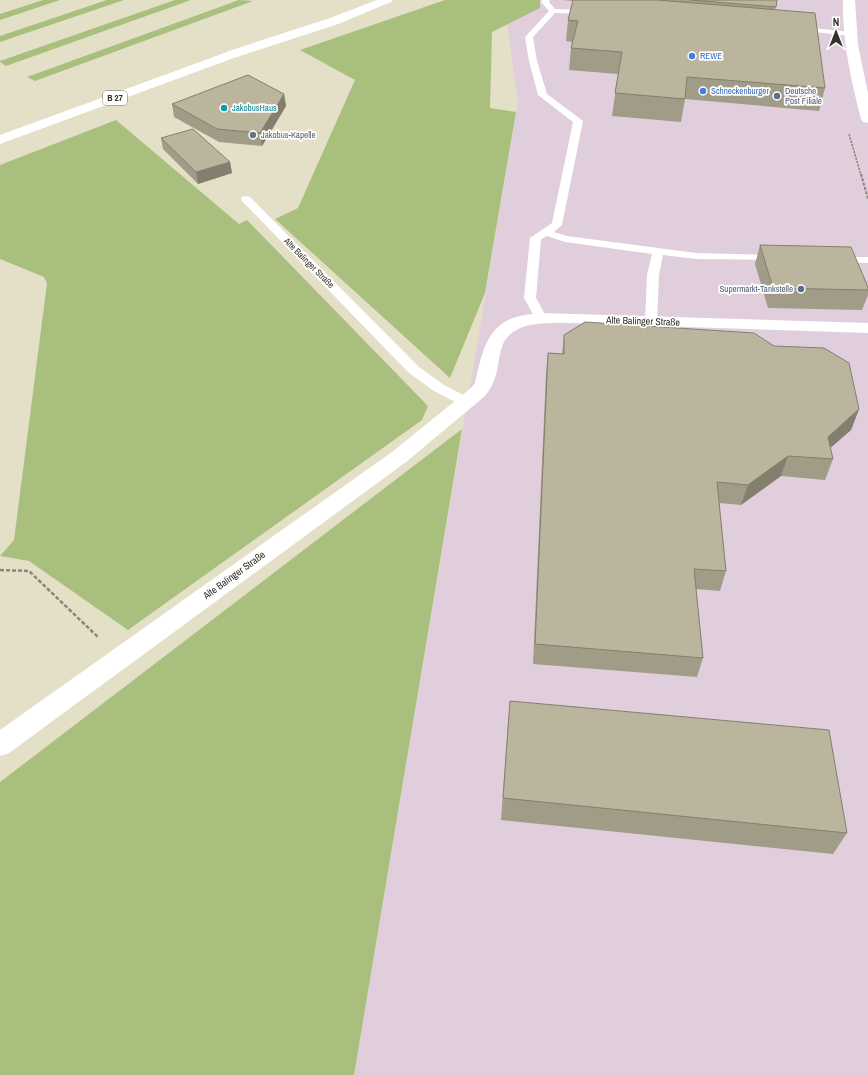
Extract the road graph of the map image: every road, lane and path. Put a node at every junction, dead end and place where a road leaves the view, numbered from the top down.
1 (363, 0) edge
2 (387, 0) edge
3 (546, 0) edge
4 (849, 0) edge
5 (553, 11) junction
6 (598, 13) edge
7 (787, 28) edge
8 (851, 34) junction
9 (230, 55) junction
10 (867, 114) edge
11 (0, 140) edge
12 (246, 198) dead end
13 (545, 232) junction
14 (658, 251) junction
15 (790, 258) edge
16 (829, 259) edge
17 (868, 260) edge
18 (541, 318) junction
19 (651, 321) junction
20 (868, 328) edge
21 (462, 405) junction
22 (0, 570) edge
23 (120, 658) junction
24 (0, 745) edge

1 - 9 main road, B 27
2 - 9 main road, B 27
3 - 5 lane
4 - 8 main road
5 - 6 lane
5 - 13 lane
7 - 8 lane
8 - 10 main road
9 - 11 main road, B 27
12 - 21 lane, Alte Balinger Straße
13 - 14 lane
13 - 18 lane
14 - 15 lane
14 - 19 lane
16 - 17 lane
18 - 19 main road, Alte Balinger Straße
18 - 21 main road, Alte Balinger Straße
19 - 20 main road, Alte Balinger Straße
21 - 23 main road, Alte Balinger Straße
22 - 23 path
23 - 24 main road, Alte Balinger Straße

